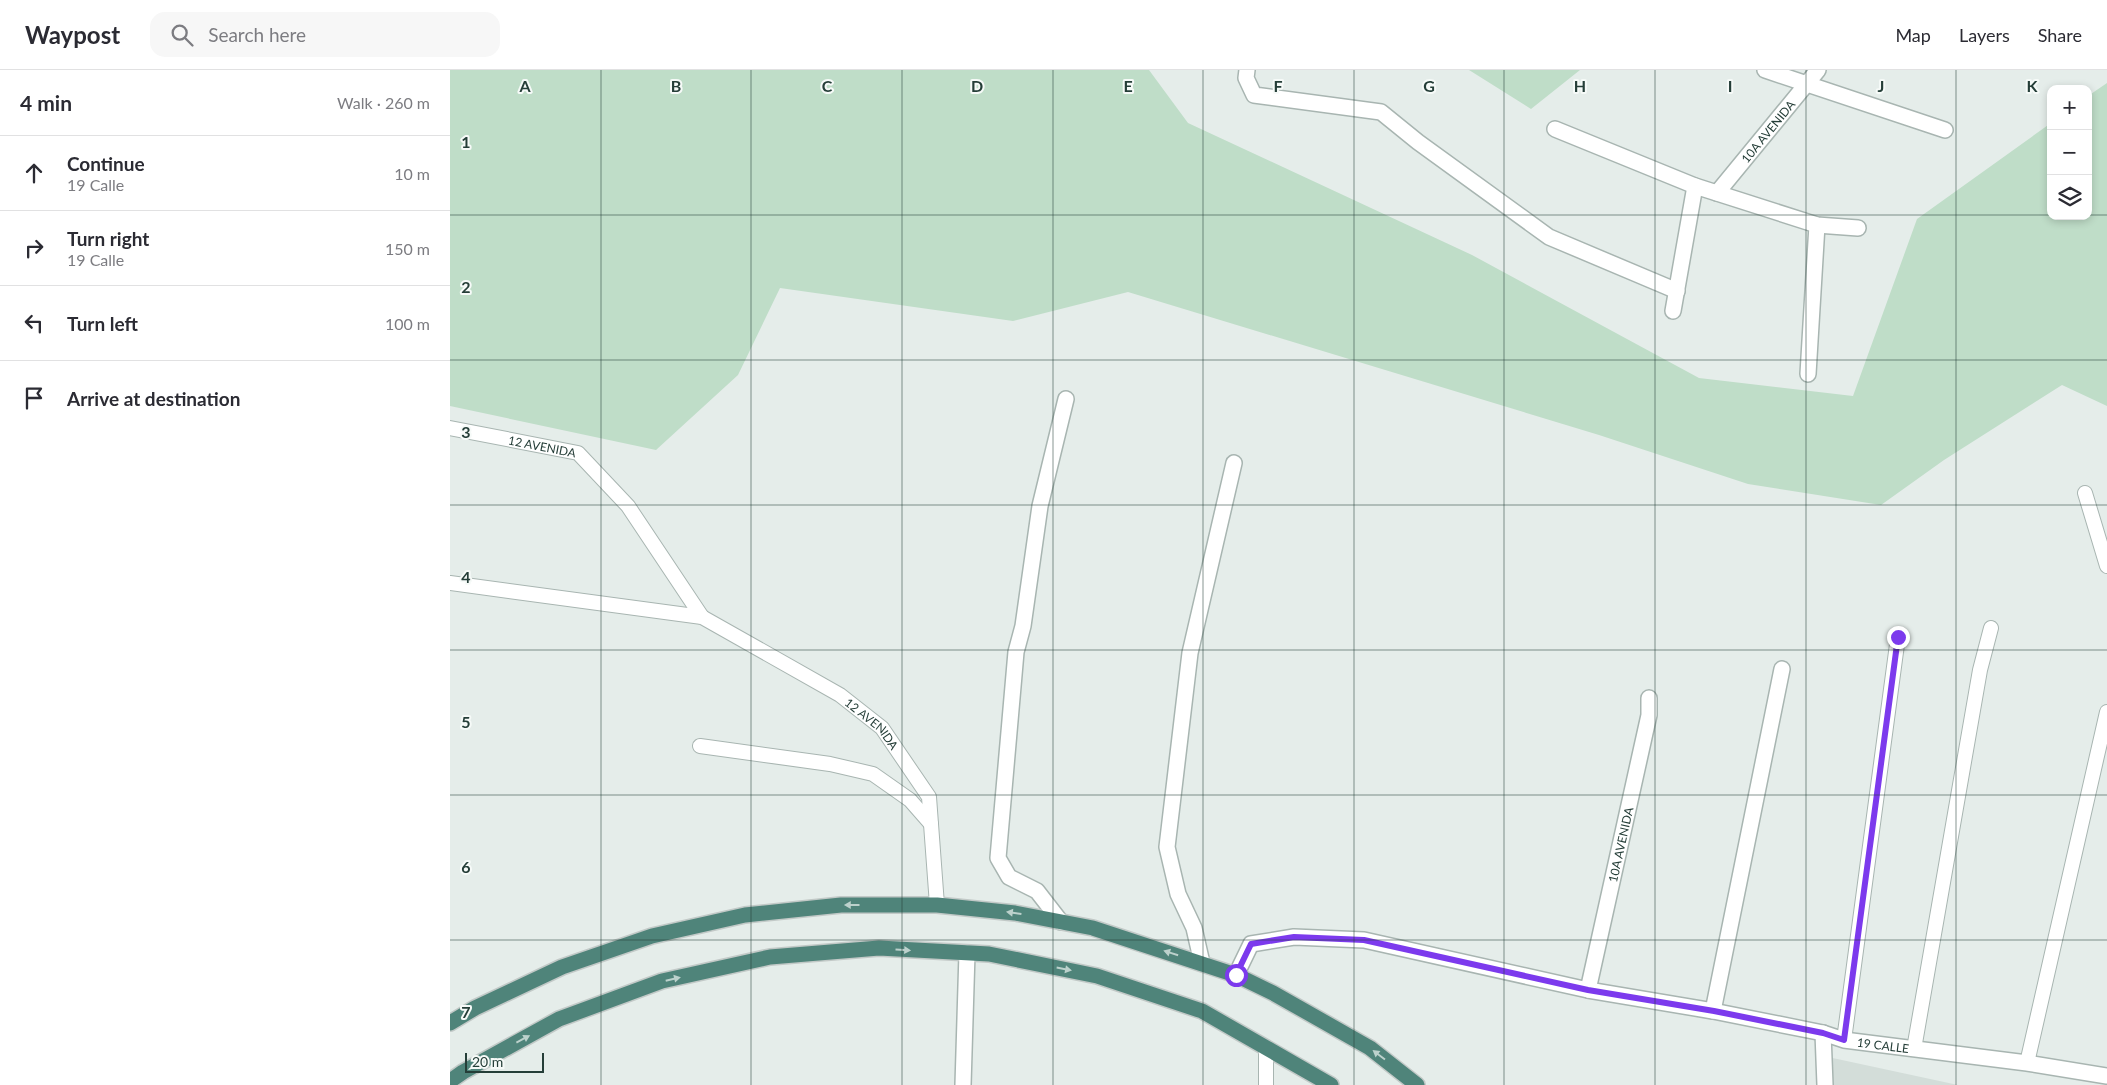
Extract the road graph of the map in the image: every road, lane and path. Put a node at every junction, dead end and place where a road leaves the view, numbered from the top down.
1 (1248, 70) edge
2 (1765, 70) edge
3 (1818, 70) edge
4 (1806, 85) junction
5 (1555, 129) dead end
6 (1945, 130) dead end
7 (1695, 186) junction
8 (1717, 193) junction
9 (1817, 225) junction
10 (1858, 228) dead end
11 (1677, 291) junction
12 (1673, 311) dead end
13 (1808, 374) dead end
14 (1066, 399) dead end
15 (450, 428) edge
16 (1234, 464) dead end
17 (2085, 493) dead end
18 (2107, 566) edge
19 (450, 583) edge
20 (702, 617) junction
21 (1991, 628) dead end
22 (1898, 637) dead end
23 (1782, 669) dead end
24 (1649, 698) dead end
25 (2107, 712) edge
26 (700, 746) dead end
27 (931, 824) junction
28 (937, 905) junction
29 (1061, 922) junction
30 (967, 953) junction
31 (1202, 963) junction
32 (1236, 975) junction
33 (1588, 990) junction
34 (1714, 1011) junction
35 (450, 1023) edge
36 (1823, 1033) junction
37 (1844, 1040) junction
38 (1266, 1049) junction
39 (1914, 1049) junction
40 (2028, 1063) junction
41 (2107, 1076) edge
42 (450, 1081) edge
43 (963, 1085) edge
44 (1266, 1085) edge
45 (1331, 1085) edge
46 (1418, 1085) edge
47 (1825, 1085) edge

1 - 11 street
2 - 4 street
3 - 4 street, 10A AVENIDA
4 - 6 street
4 - 8 street, 10A AVENIDA
5 - 7 street
7 - 8 street
7 - 11 street
8 - 9 street
9 - 10 street
9 - 13 street
11 - 12 street
14 - 29 street
15 - 20 lane, 12 AVENIDA
16 - 31 street
17 - 18 lane
19 - 20 lane, 12 AVENIDA
20 - 27 lane, 12 AVENIDA
21 - 39 lane
22 - 37 lane
23 - 34 street
24 - 33 street, 10A AVENIDA
25 - 40 lane
26 - 27 lane
27 - 28 lane, 12 AVENIDA
29 -> 28 highway
28 -> 35 highway
31 -> 29 highway
30 -> 38 highway
42 -> 30 highway
30 - 43 street
31 - 32 highway
32 - 33 street, 19 CALLE
46 -> 32 highway
33 - 34 street, 19 CALLE
34 - 36 street, 19 CALLE
36 - 37 street, 19 CALLE
36 - 47 street
37 - 39 street, 19 CALLE
38 - 44 lane
38 - 45 highway
39 - 40 street, 19 CALLE
40 - 41 street, 19 CALLE

